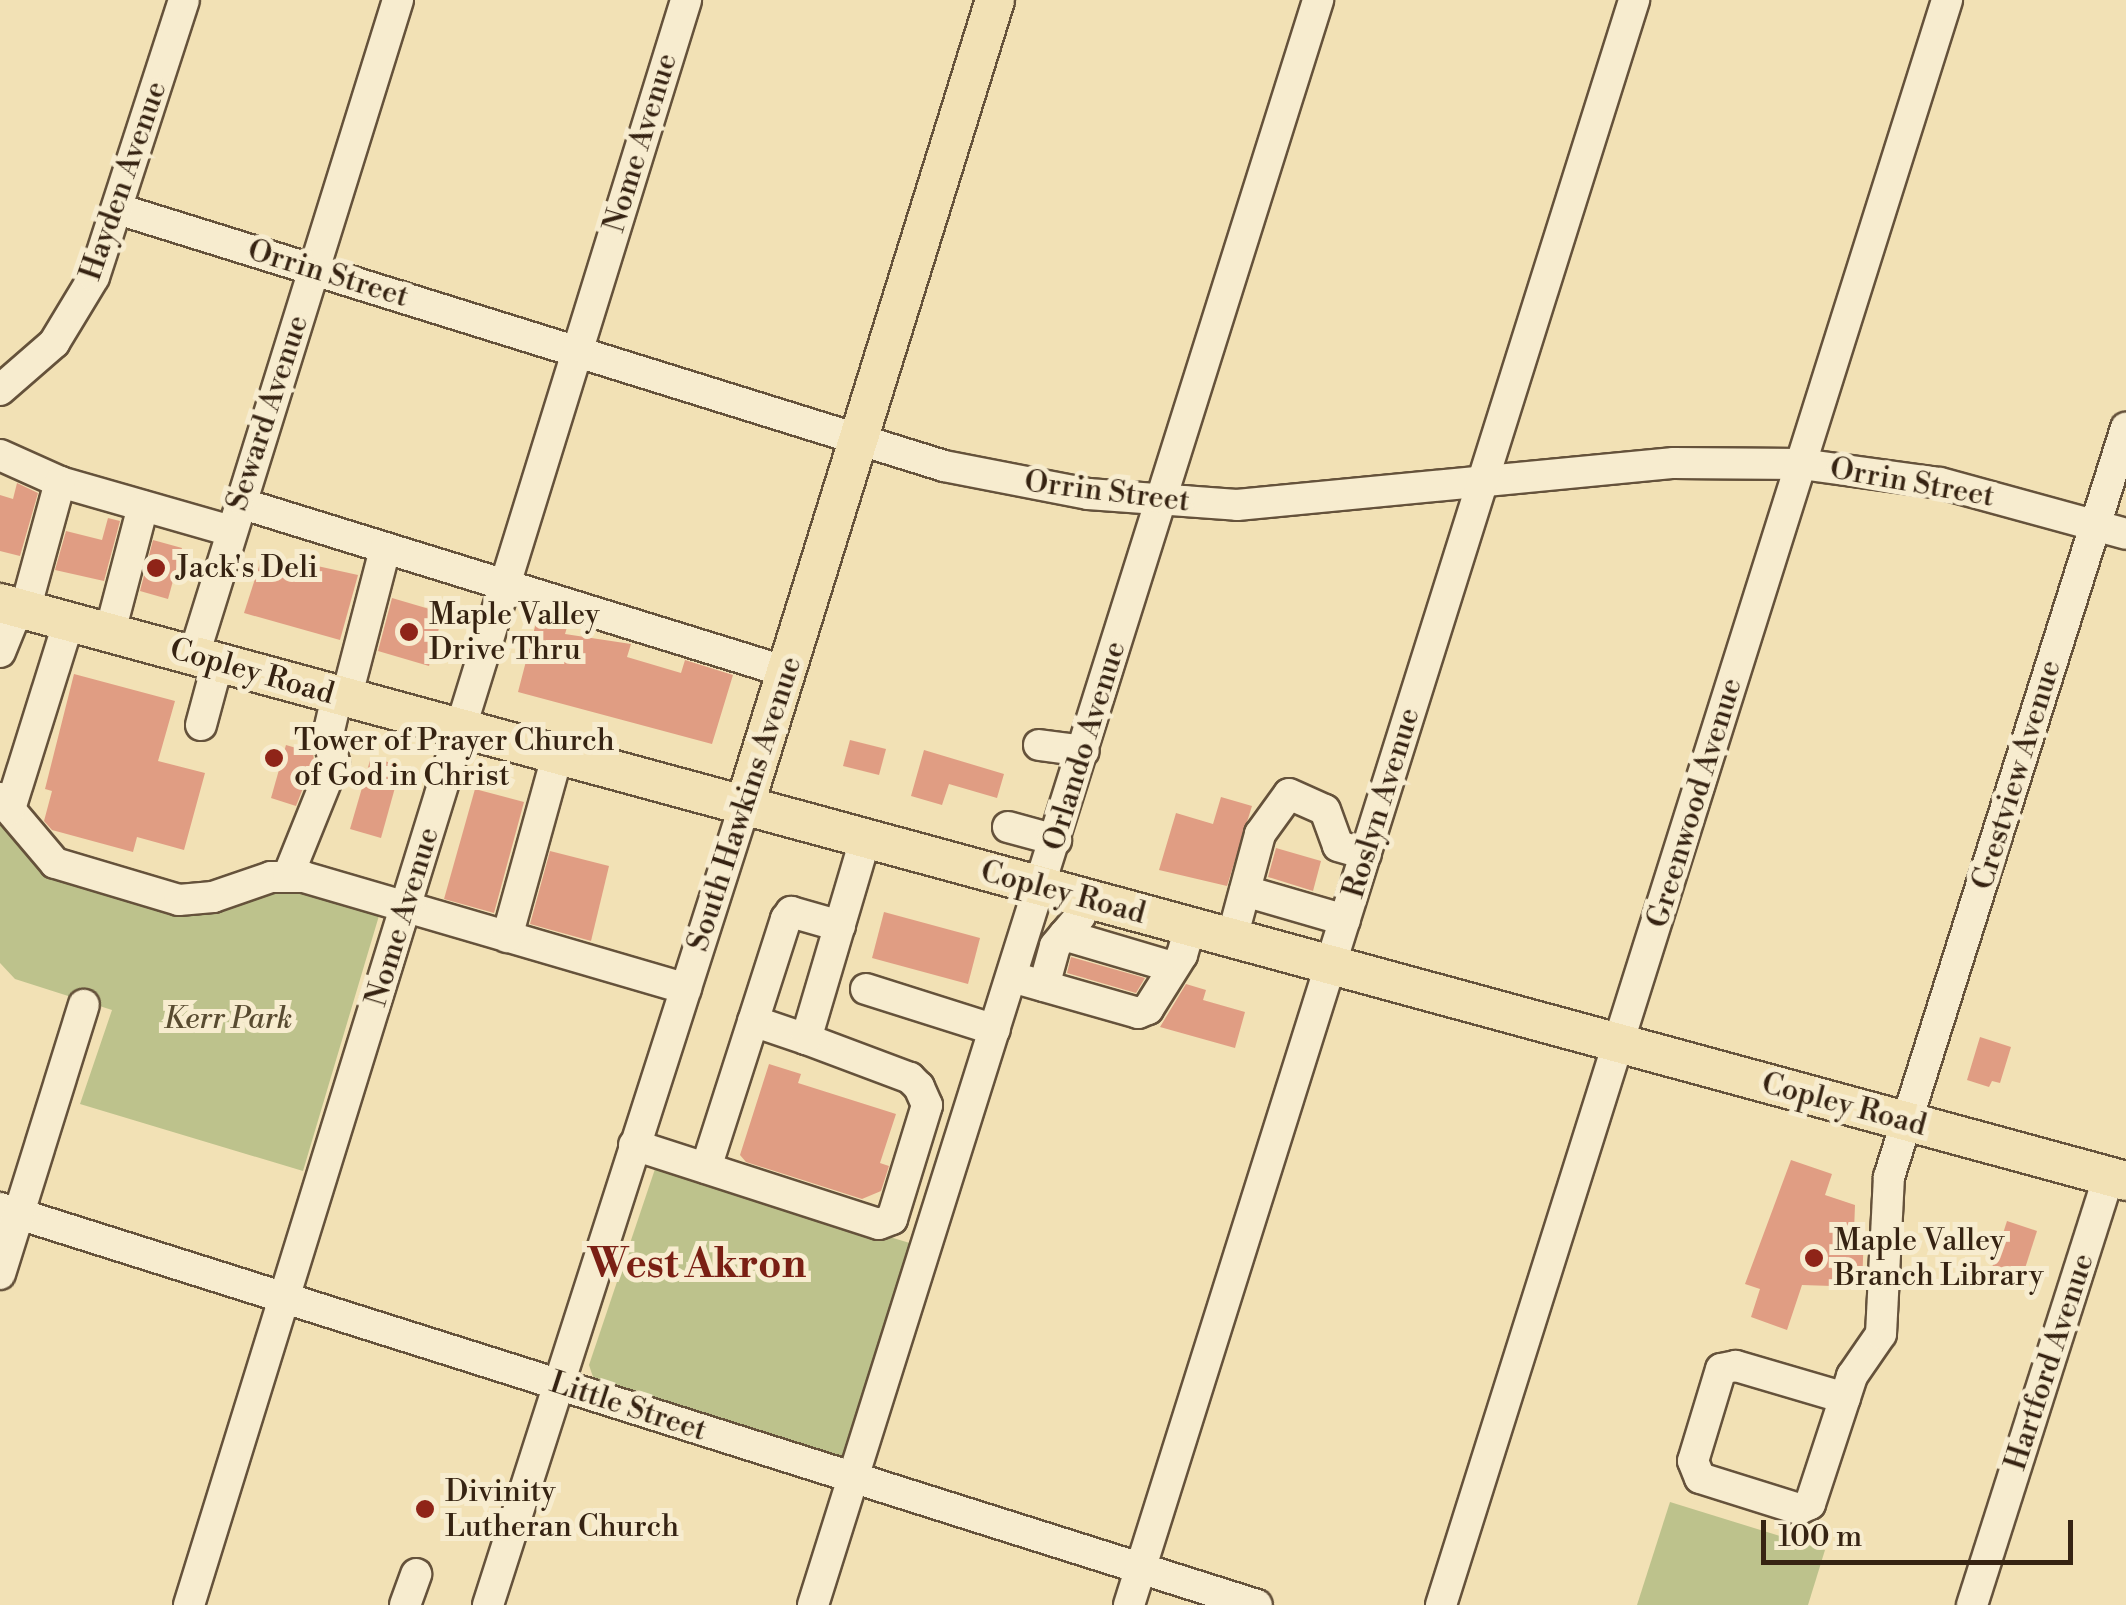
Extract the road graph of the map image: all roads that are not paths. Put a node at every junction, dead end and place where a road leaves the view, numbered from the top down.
1 (184, 0) edge
2 (398, 0) edge
3 (686, 0) edge
4 (995, 0) edge
5 (1318, 0) edge
6 (1634, 0) edge
7 (1947, 0) edge
8 (118, 209) junction
9 (314, 270) junction
10 (577, 352) junction
11 (0, 390) edge
12 (2126, 428) edge
13 (857, 440) junction
14 (0, 455) edge
15 (1801, 464) junction
16 (60, 482) junction
17 (1482, 484) junction
18 (1163, 503) junction
19 (144, 506) junction
20 (235, 517) junction
21 (2112, 530) edge
22 (385, 549) junction
23 (503, 587) junction
24 (14, 607) edge
25 (70, 622) junction
26 (110, 632) junction
27 (0, 652) edge
28 (206, 659) junction
29 (787, 672) junction
30 (342, 697) junction
31 (201, 725) dead end
32 (458, 730) junction
33 (1039, 745) dead end
34 (1084, 752) junction
35 (557, 757) junction
36 (5, 804) edge
37 (744, 807) junction
38 (1008, 827) dead end
39 (865, 840) junction
40 (1056, 840) junction
41 (1366, 854) junction
42 (288, 876) junction
43 (1041, 887) junction
44 (1245, 891) junction
45 (1085, 899) junction
46 (407, 909) junction
47 (1133, 912) junction
48 (1345, 920) junction
49 (840, 926) junction
50 (1190, 927) junction
51 (1064, 935) junction
52 (507, 937) junction
53 (1232, 938) junction
54 (1122, 952) junction
55 (1330, 964) junction
56 (1169, 966) junction
57 (1012, 977) junction
58 (1044, 986) junction
59 (686, 989) junction
60 (866, 989) dead end
61 (84, 1006) dead end
62 (753, 1022) junction
63 (996, 1030) junction
64 (806, 1039) junction
65 (1620, 1044) junction
66 (1909, 1122) junction
67 (634, 1144) junction
68 (706, 1168) junction
69 (2118, 1178) edge
70 (10, 1211) edge
71 (0, 1274) edge
72 (286, 1298) junction
73 (559, 1385) junction
74 (1845, 1398) junction
75 (852, 1478) junction
76 (1140, 1569) junction
77 (416, 1574) dead end
78 (189, 1605) edge
79 (405, 1605) edge
80 (488, 1605) edge
81 (814, 1605) edge
82 (1129, 1605) edge
83 (1257, 1605) edge
84 (1441, 1605) edge
85 (1972, 1605) edge

1 - 8 street, Hayden Avenue
2 - 9 street, Seward Avenue
3 - 10 street, Nome Avenue
4 - 13 main road, South Hawkins Avenue
5 - 18 street, Orlando Avenue
6 - 17 street, Roslyn Avenue
7 - 15 street, Greenwood Avenue
8 - 9 street, Orrin Street
8 - 11 street, Hayden Avenue
9 - 10 street, Orrin Street
9 - 20 street, Seward Avenue
10 - 13 street, Orrin Street
10 - 23 street, Nome Avenue
12 - 21 street, Crestview Avenue
13 - 18 street, Orrin Street
13 - 29 main road, South Hawkins Avenue
14 - 16 street
15 - 17 street, Orrin Street
15 - 21 street, Orrin Street
15 - 65 street, Greenwood Avenue
16 - 19 street
16 - 24 street
17 - 18 street, Orrin Street
17 - 41 street, Roslyn Avenue
18 - 34 street, Orlando Avenue
19 - 20 street
19 - 26 street
20 - 22 street
20 - 28 street, Seward Avenue
21 - 66 street, Crestview Avenue
22 - 23 street
22 - 30 street
23 - 29 street
23 - 32 street, Nome Avenue
24 - 25 main road, Copley Road
24 - 27 street
25 - 26 main road, Copley Road
25 - 36 street
26 - 28 main road, Copley Road
28 - 30 main road, Copley Road
28 - 31 street, Seward Avenue
29 - 37 main road, South Hawkins Avenue
30 - 32 main road, Copley Road
30 - 42 street
32 - 35 main road, Copley Road
32 - 46 street, Nome Avenue
33 - 34 street
34 - 40 street, Orlando Avenue
35 - 37 main road, Copley Road
35 - 52 street
36 - 42 street
37 - 39 main road, Copley Road
37 - 59 street, South Hawkins Avenue
38 - 40 street
39 - 43 main road, Copley Road
39 - 49 street
40 - 43 street, Orlando Avenue
41 - 44 street
41 - 48 street, Roslyn Avenue
42 - 46 street
43 - 45 main road, Copley Road
43 - 57 street, Orlando Avenue
44 - 48 street
44 - 53 street
45 - 47 main road, Copley Road
45 - 51 street
46 - 52 street
46 - 72 street, Nome Avenue
47 - 50 main road, Copley Road
47 - 54 street
48 - 55 street, Roslyn Avenue
49 - 62 street
49 - 64 street
50 - 53 main road, Copley Road
50 - 56 street
51 - 54 street
51 - 58 street
52 - 59 street
53 - 55 main road, Copley Road
54 - 56 street
55 - 65 main road, Copley Road
55 - 76 street, Roslyn Avenue
56 - 58 street
57 - 58 street
57 - 63 street, Orlando Avenue
59 - 67 street, South Hawkins Avenue
60 - 63 street
61 - 70 street
62 - 64 street
62 - 68 street
63 - 75 street, Orlando Avenue
64 - 68 street
65 - 66 main road, Copley Road
65 - 84 street, Greenwood Avenue
66 - 69 main road, Copley Road
66 - 74 street, Crestview Avenue
67 - 68 street
67 - 73 street, South Hawkins Avenue
69 - 85 street, Hartford Avenue
70 - 71 street
70 - 72 street, Little Street
72 - 73 street, Little Street
72 - 78 street, Nome Avenue
73 - 75 street, Little Street
73 - 80 street, South Hawkins Avenue
74 - 74 street, Crestview Avenue
75 - 76 street, Little Street
75 - 81 street, Orlando Avenue
76 - 82 street, Roslyn Avenue
76 - 83 street, Little Street
77 - 79 street

